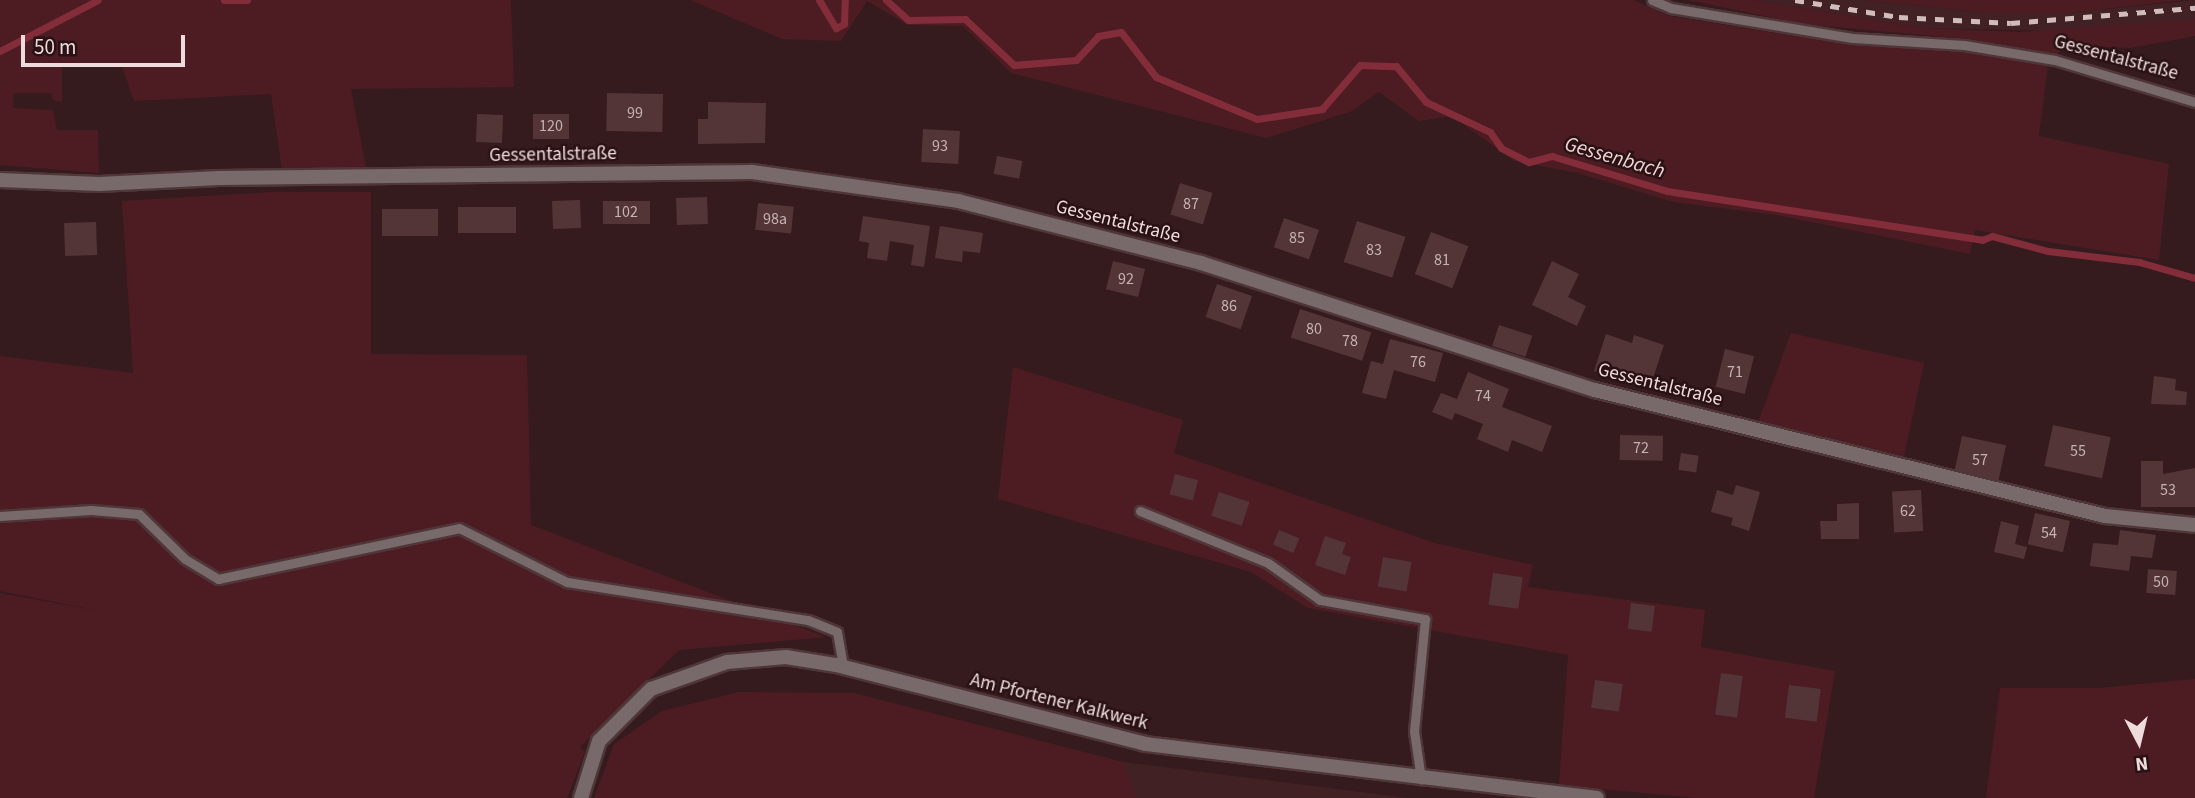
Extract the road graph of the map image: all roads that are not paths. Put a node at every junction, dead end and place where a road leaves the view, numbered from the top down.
1 (1652, 0) edge
2 (2195, 102) edge
3 (0, 180) edge
4 (1140, 511) dead end
5 (0, 516) edge
6 (2195, 525) edge
7 (843, 667) junction
8 (1420, 779) junction
9 (580, 798) edge
10 (1597, 798) edge

1 - 2 lane, Gessentalstraße
3 - 6 street, Gessentalstraße
4 - 8 lane
5 - 7 lane
7 - 8 street, Am Pfortener Kalkwerk
7 - 9 street, Am Pfortener Kalkwerk
8 - 10 street, Am Pfortener Kalkwerk

